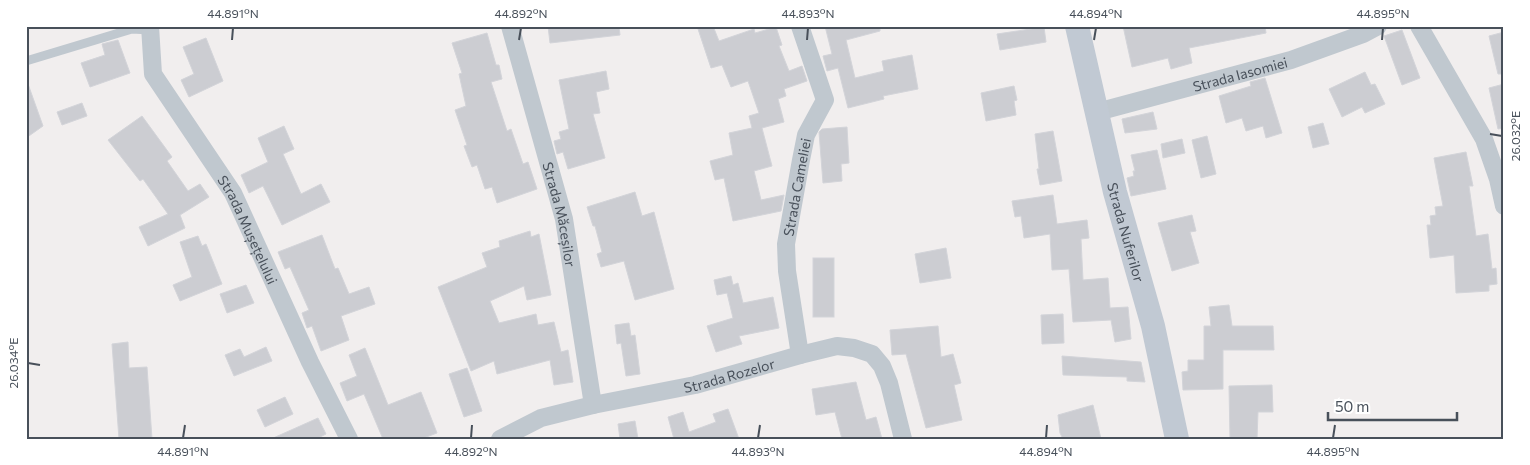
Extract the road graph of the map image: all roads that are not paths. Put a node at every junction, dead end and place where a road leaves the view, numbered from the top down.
1 (510, 26) edge
2 (800, 26) edge
3 (1077, 26) edge
4 (1378, 26) edge
5 (1419, 26) edge
6 (150, 28) edge
7 (26, 61) edge
8 (1097, 112) junction
9 (1504, 206) edge
10 (800, 354) junction
11 (593, 405) junction
12 (349, 439) edge
13 (500, 439) edge
14 (903, 439) edge
15 (1177, 439) edge

1 - 11 street, Strada Măceșilor
2 - 10 street, Strada Cameliei
3 - 8 main road, Strada Nuferilor
4 - 8 street, Strada Iasomiei
5 - 9 street
6 - 7 lane
6 - 12 street, Strada Mușețelului
8 - 15 main road, Strada Nuferilor
10 - 11 street, Strada Rozelor
10 - 14 street, Strada Rozelor
11 - 13 street, Strada Rozelor

